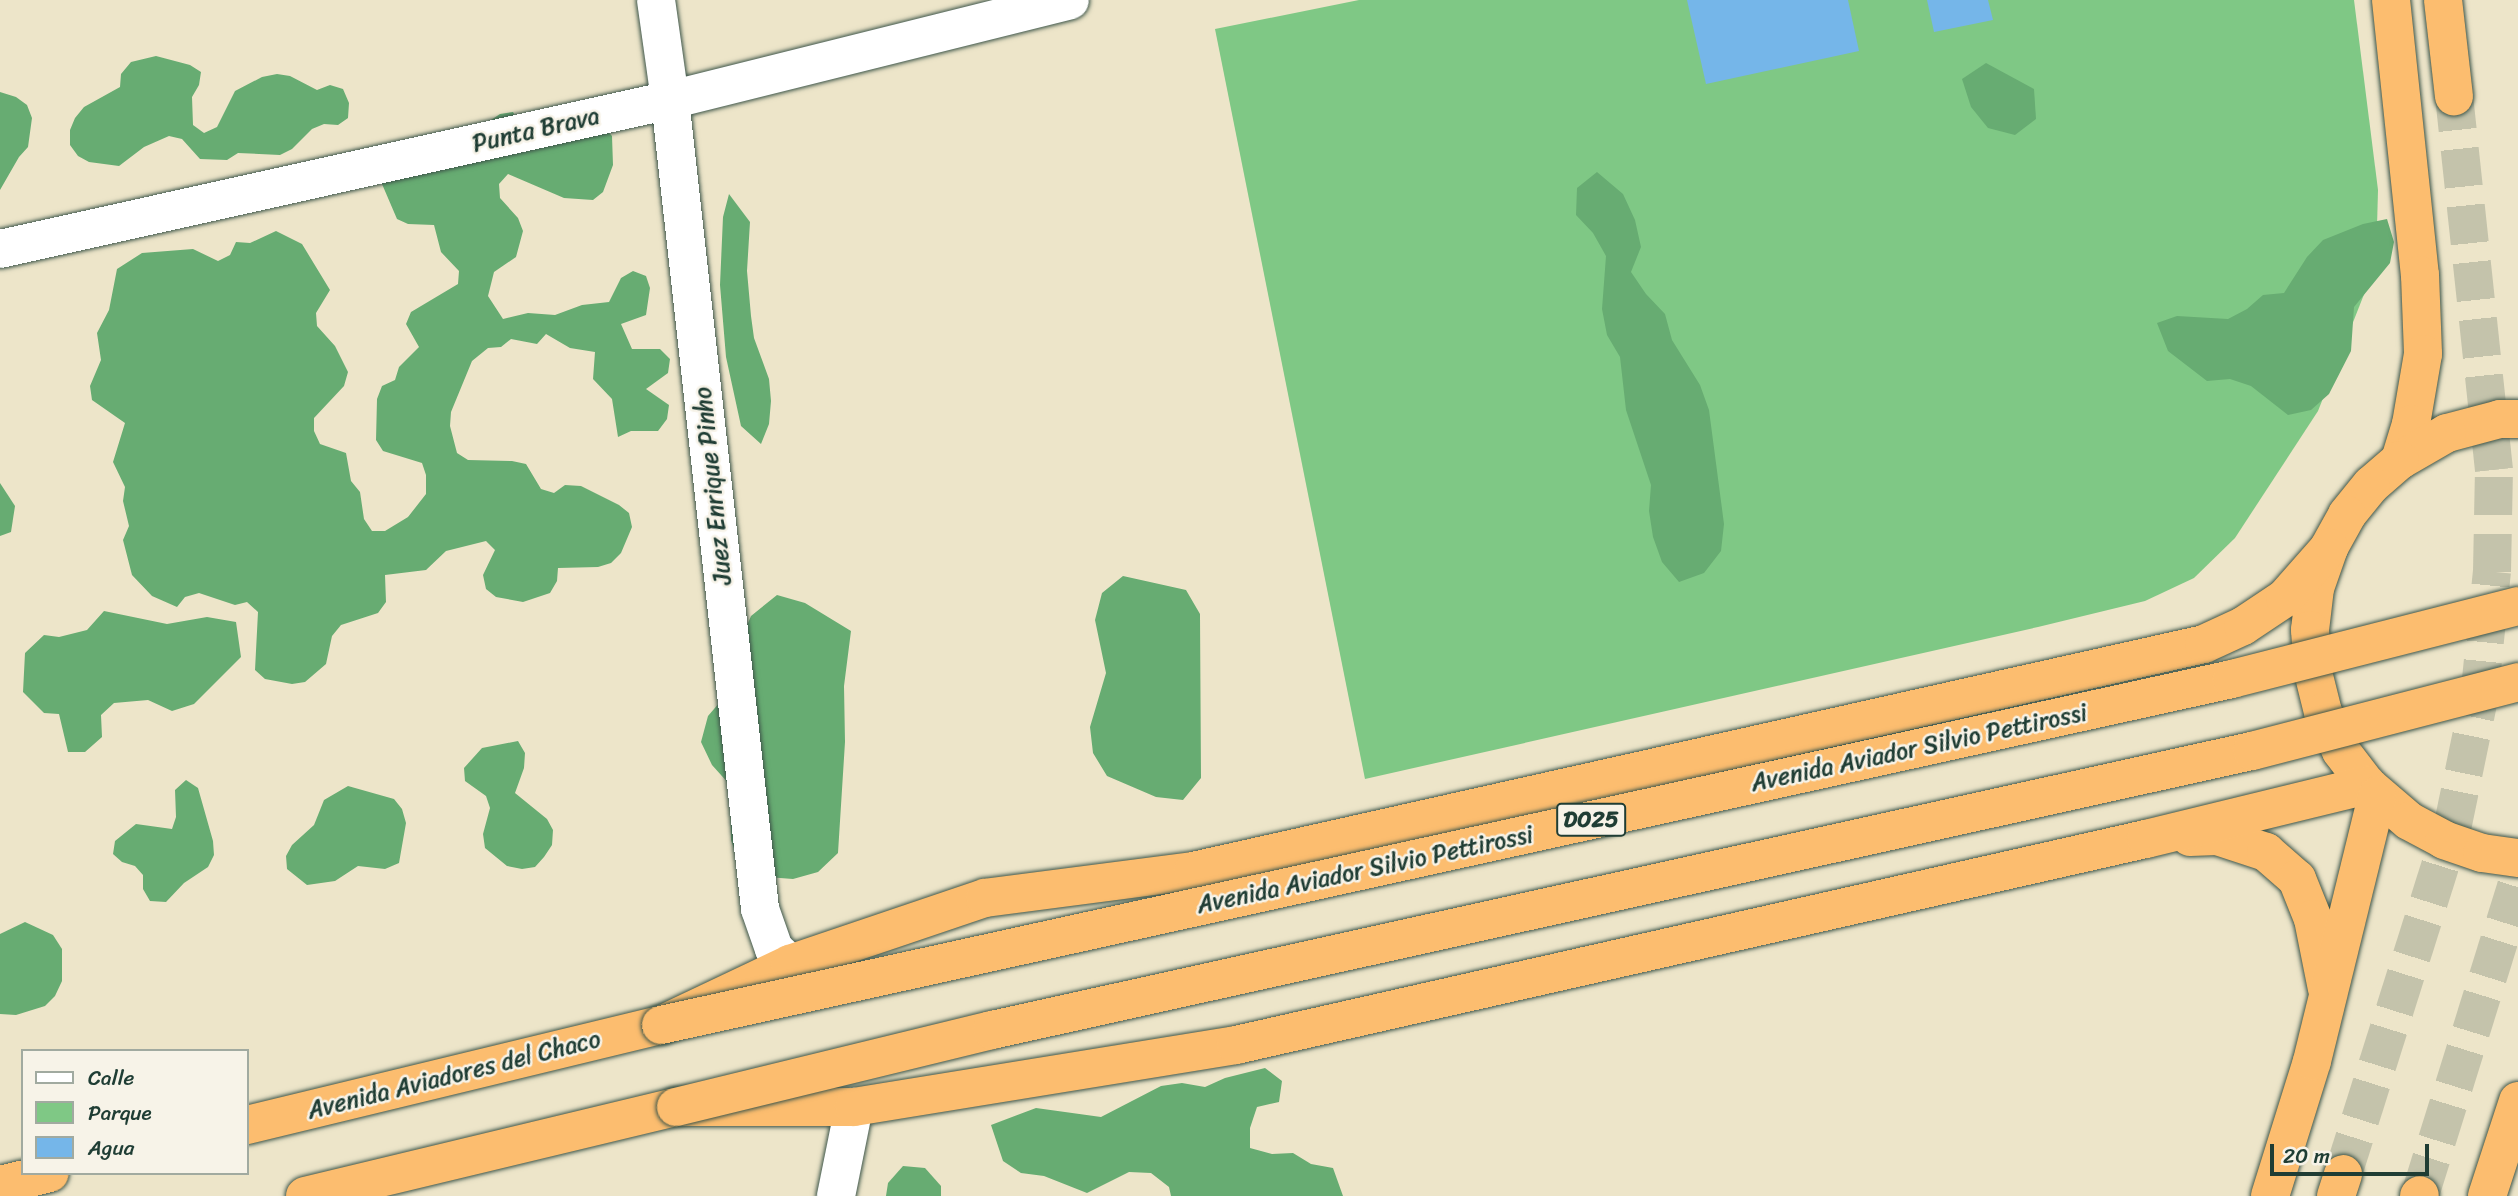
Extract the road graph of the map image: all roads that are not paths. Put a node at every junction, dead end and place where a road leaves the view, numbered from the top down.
1 (656, 0) edge
2 (1070, 0) edge
3 (2390, 0) edge
4 (2443, 0) edge
5 (2454, 96) tunnel mouth
6 (670, 100) junction
7 (0, 249) edge
8 (2518, 419) edge
9 (2400, 460) junction
10 (2329, 548) junction
11 (2518, 606) edge
12 (2518, 682) edge
13 (2372, 790) junction
14 (2146, 839) junction
15 (2518, 858) edge
16 (790, 964) junction
17 (2329, 999) junction
18 (661, 1025) junction
19 (2518, 1101) edge
20 (676, 1107) junction
21 (854, 1107) junction
22 (248, 1125) edge
23 (42, 1175) edge
24 (0, 1185) edge
25 (304, 1196) edge
26 (836, 1196) edge
27 (2270, 1196) edge
28 (2487, 1196) edge

1 - 6 street, Juez Enrique Pinho
2 - 6 street, Punta Brava
3 - 9 highway
4 - 5 highway
6 - 7 street, Punta Brava
6 - 16 street, Juez Enrique Pinho
8 - 9 highway
9 - 10 highway
10 - 13 highway
10 - 16 highway
11 - 18 highway, Avenida Aviador Silvio Pettirossi / D025, bridge
12 - 20 highway, bridge
13 - 14 highway
13 - 15 highway
13 - 17 highway
14 - 17 highway
14 - 21 highway
16 - 18 highway
17 - 27 highway
18 - 22 highway, Avenida Aviadores del Chaco
19 - 28 highway
20 - 21 highway
20 - 25 highway
21 - 26 street
23 - 24 highway

